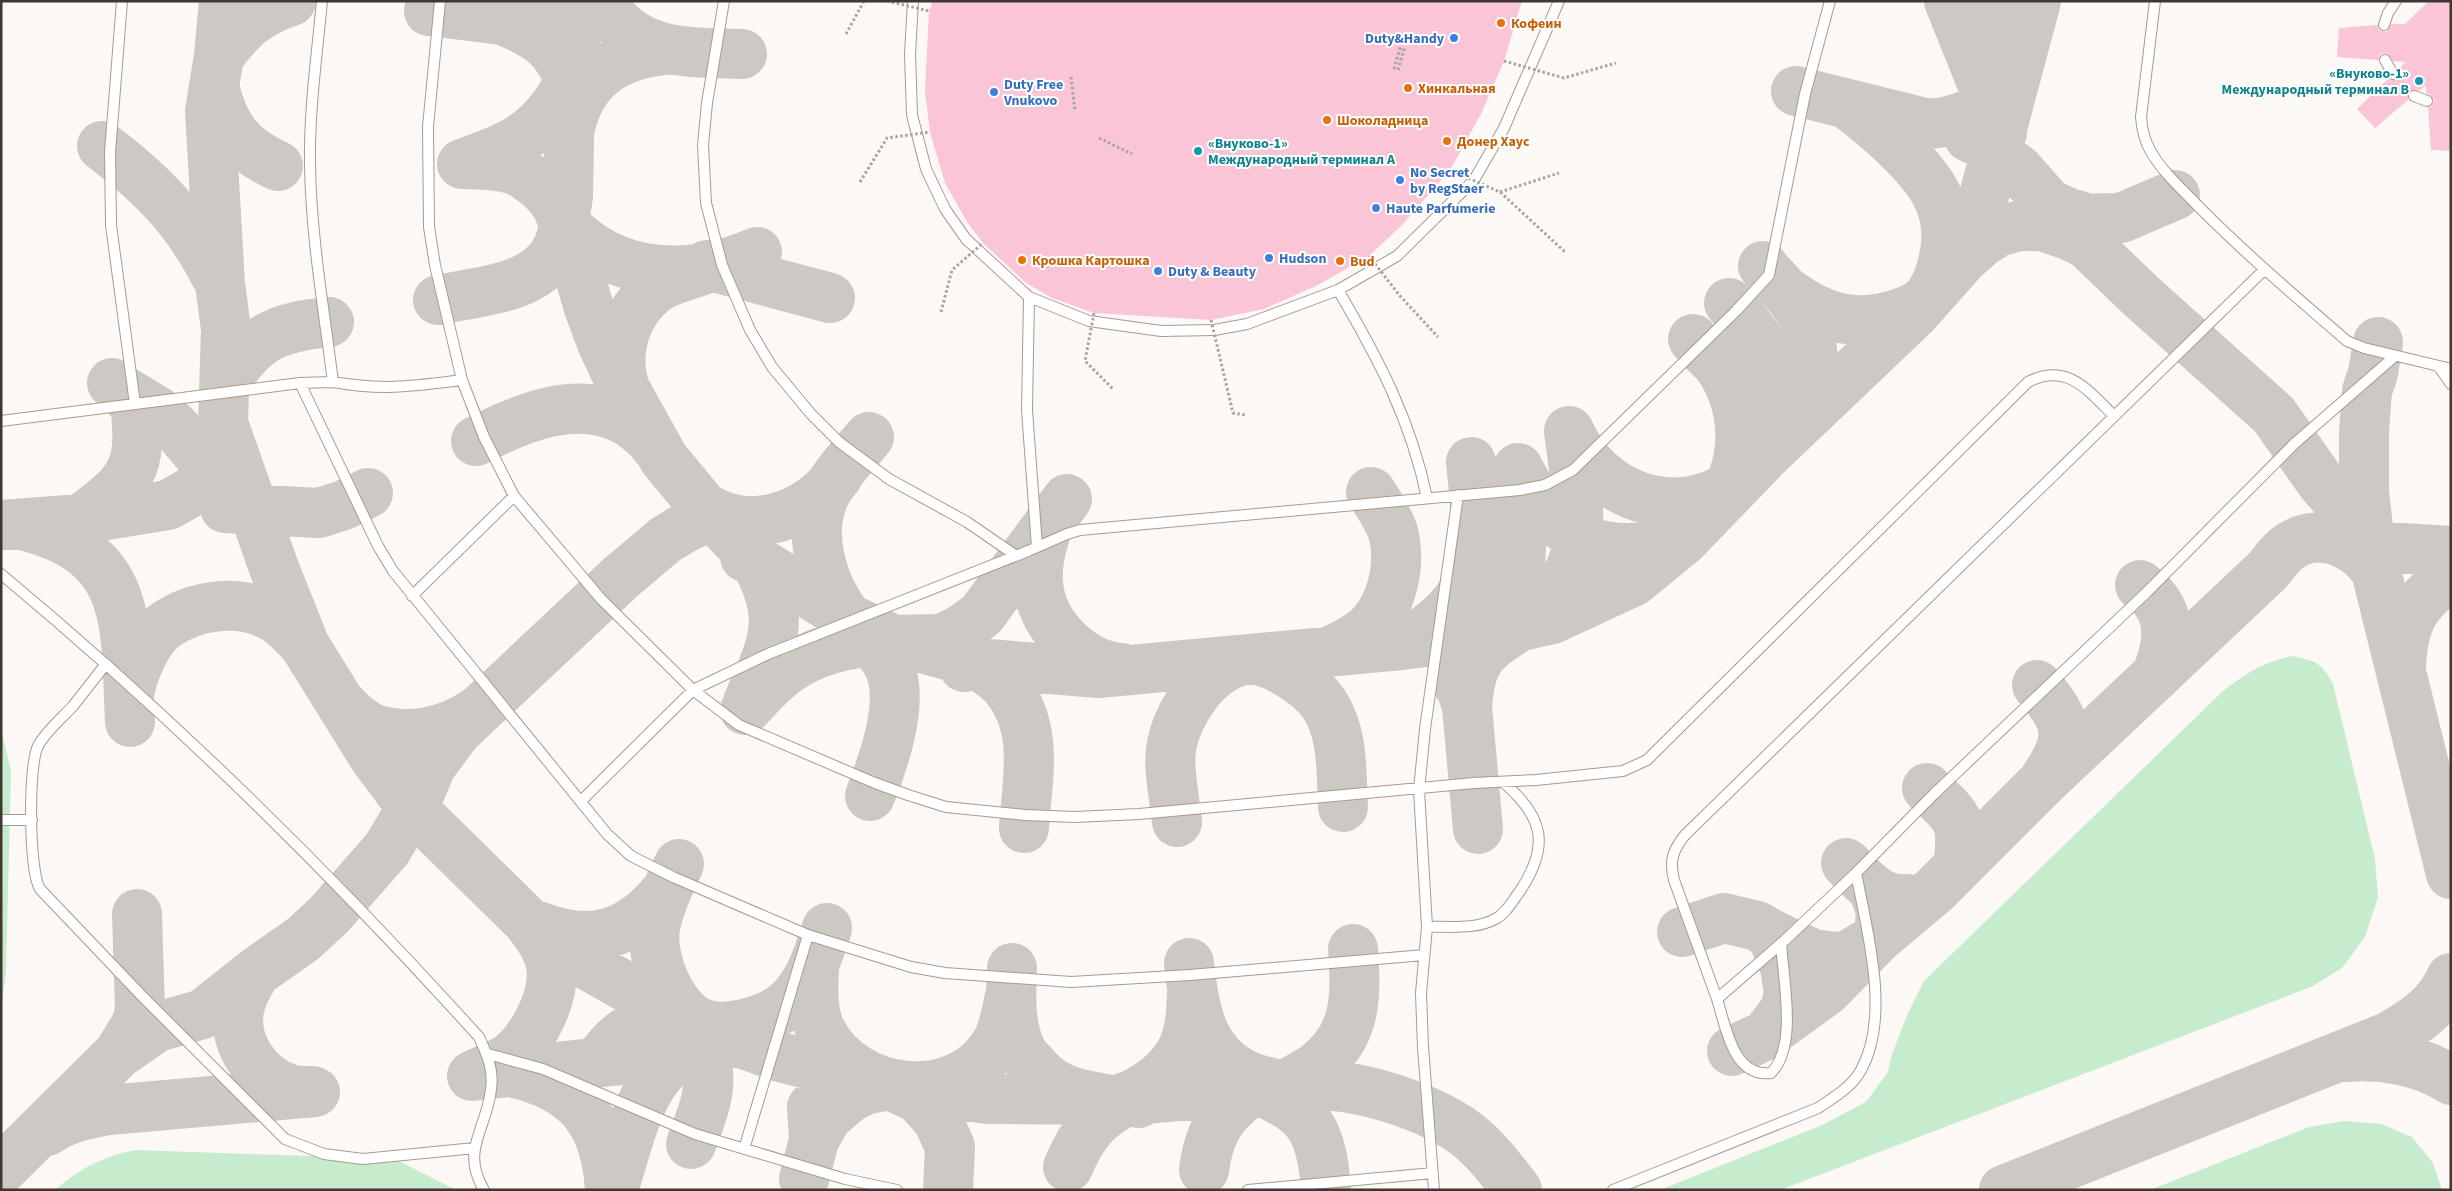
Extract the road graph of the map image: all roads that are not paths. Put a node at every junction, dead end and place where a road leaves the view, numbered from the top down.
1 (122, 1) edge
2 (322, 1) edge
3 (440, 1) edge
4 (724, 1) edge
5 (913, 1) edge
6 (1559, 1) edge
7 (1830, 1) edge
8 (2155, 1) edge
9 (2396, 1) edge
10 (2384, 25) dead end
11 (2385, 60) dead end
12 (2393, 74) dead end
13 (2414, 96) dead end
14 (2427, 101) dead end
15 (2264, 270) junction
16 (1338, 290) junction
17 (1029, 297) junction
18 (2395, 356) junction
19 (2439, 367) junction
20 (2451, 369) edge
21 (462, 380) junction
22 (333, 382) junction
23 (300, 383) junction
24 (2451, 384) edge
25 (135, 404) junction
26 (2114, 416) junction
27 (1, 421) edge
28 (1458, 495) junction
29 (514, 496) junction
30 (1427, 498) junction
31 (1037, 547) junction
32 (1015, 555) junction
33 (1, 574) edge
34 (412, 596) junction
35 (106, 664) junction
36 (693, 690) junction
37 (1503, 782) junction
38 (1419, 790) junction
39 (581, 801) junction
40 (1, 820) edge
41 (32, 820) junction
42 (1856, 873) junction
43 (1427, 927) junction
44 (808, 935) junction
45 (1782, 943) junction
46 (1424, 955) junction
47 (1717, 999) junction
48 (488, 1054) junction
49 (474, 1148) junction
50 (744, 1149) junction
51 (1433, 1173) junction
52 (484, 1190) edge
53 (897, 1190) edge
54 (1248, 1190) edge
55 (1434, 1190) edge
56 (1613, 1190) edge

1 - 25 lane
2 - 22 lane
3 - 21 lane
4 - 32 lane
5 - 17 lane
6 - 16 lane
7 - 28 lane
8 - 15 lane
9 - 10 lane
11 - 12 lane
13 - 14 lane
15 - 18 lane
15 - 26 lane
16 - 17 lane
16 - 30 lane
17 - 31 lane
18 - 19 lane
18 - 42 lane
19 - 20 lane
19 - 24 lane
21 - 22 lane
21 - 29 lane
22 - 23 lane
23 - 25 lane
23 - 34 lane
25 - 27 lane
26 - 37 lane
26 - 47 lane
28 - 30 lane
28 - 38 lane
29 - 34 lane
29 - 36 lane
30 - 31 lane
31 - 32 lane
32 - 36 lane
33 - 35 lane
34 - 39 lane
35 - 41 lane
35 - 48 lane
36 - 38 lane
36 - 39 lane
37 - 38 lane
37 - 43 lane
38 - 43 lane
39 - 44 lane
40 - 41 lane
41 - 49 lane
42 - 45 lane
42 - 56 lane
43 - 46 lane
44 - 46 lane
44 - 50 lane
45 - 47 lane
45 - 47 lane
46 - 51 lane
48 - 49 lane
48 - 50 lane
49 - 52 lane
50 - 53 lane
51 - 54 lane
51 - 55 lane

